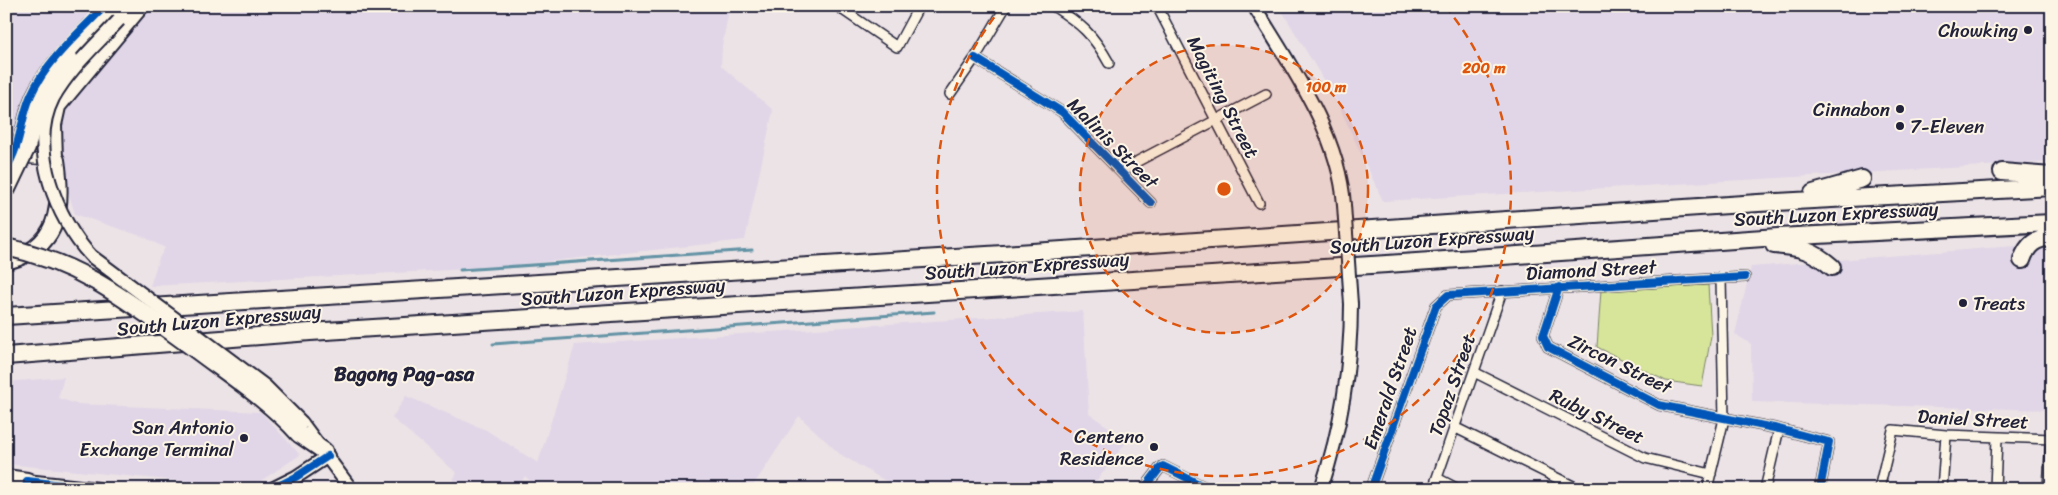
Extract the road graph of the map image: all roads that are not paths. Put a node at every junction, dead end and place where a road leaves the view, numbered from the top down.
1 (105, 6) edge
2 (131, 6) edge
3 (143, 6) edge
4 (837, 6) edge
5 (919, 6) edge
6 (1006, 6) edge
7 (1053, 6) edge
8 (1157, 6) edge
9 (1254, 6) edge
10 (117, 13) edge
11 (975, 58) junction
12 (1109, 63) dead end
13 (950, 94) dead end
14 (1266, 94) dead end
15 (1216, 120) junction
16 (13, 157) junction
17 (56, 160) junction
18 (6, 168) edge
19 (2002, 172) dead end
20 (1122, 173) junction
21 (2052, 176) edge
22 (1862, 179) dead end
23 (2052, 187) edge
24 (6, 191) edge
25 (1151, 203) dead end
26 (1758, 203) junction
27 (1259, 204) dead end
28 (2052, 222) edge
29 (2052, 236) edge
30 (1714, 241) junction
31 (6, 247) edge
32 (2022, 260) dead end
33 (6, 261) edge
34 (1832, 267) dead end
35 (1745, 277) dead end
36 (1721, 279) junction
37 (1559, 287) junction
38 (1502, 291) junction
39 (1441, 300) joint
40 (6, 316) edge
41 (6, 356) edge
42 (1474, 372) junction
43 (1724, 419) junction
44 (1454, 427) junction
45 (300, 429) junction
46 (1779, 429) junction
47 (1946, 435) junction
48 (1998, 438) junction
49 (2051, 439) edge
50 (326, 453) junction
51 (1711, 474) junction
52 (6, 478) edge
53 (1437, 478) junction
54 (27, 485) edge
55 (98, 489) edge
56 (272, 489) edge
57 (351, 489) edge
58 (1144, 489) edge
59 (1209, 489) edge
60 (1320, 489) edge
61 (1371, 489) edge
62 (1433, 489) edge
63 (1458, 489) edge
64 (1579, 489) edge
65 (1707, 489) edge
66 (1765, 489) edge
67 (1820, 489) edge
68 (1879, 489) edge
69 (1942, 489) edge
70 (1995, 489) edge
71 (2048, 489) edge

1 - 16 street
2 - 10 main road
3 - 17 main road
4 - 5 street
6 - 11 street
7 - 12 street
8 - 15 street, Magiting Street
9 - 60 main road, bridge
10 - 24 highway, bridge
10 - 45 main road, bridge
11 - 13 street
11 - 20 street, Malinis Street
14 - 15 street
15 - 20 street
15 - 27 street, Magiting Street
16 - 17 street
16 - 18 street
17 - 33 highway
19 - 21 highway
20 - 25 street, Malinis Street
22 - 26 highway
23 - 26 highway, South Luzon Expressway
26 - 40 highway, South Luzon Expressway
28 - 30 highway, South Luzon Expressway
29 - 32 highway
30 - 34 highway
30 - 41 highway, South Luzon Expressway
31 - 45 highway, bridge
35 - 36 street, Diamond Street
36 - 37 street, Diamond Street
36 - 43 street
37 - 38 street, Diamond Street
37 - 43 street, Zircon Street
38 - 39 street, Diamond Street
38 - 42 street, Topaz Street
39 - 61 street, Emerald Street
42 - 44 street, Topaz Street
42 - 51 street, Ruby Street
43 - 46 street, Zircon Street
43 - 51 street
44 - 53 street, Topaz Street
44 - 64 street
45 - 50 highway
46 - 66 street
46 - 67 street, Zircon Street
47 - 48 street, Daniel Street
47 - 68 street, Daniel Street
47 - 69 street
48 - 49 street, Daniel Street
48 - 70 street
49 - 71 street
50 - 56 main road
50 - 57 main road
51 - 65 street
52 - 54 highway
53 - 62 street, Topaz Street
53 - 63 street
54 - 55 main road
58 - 59 street

